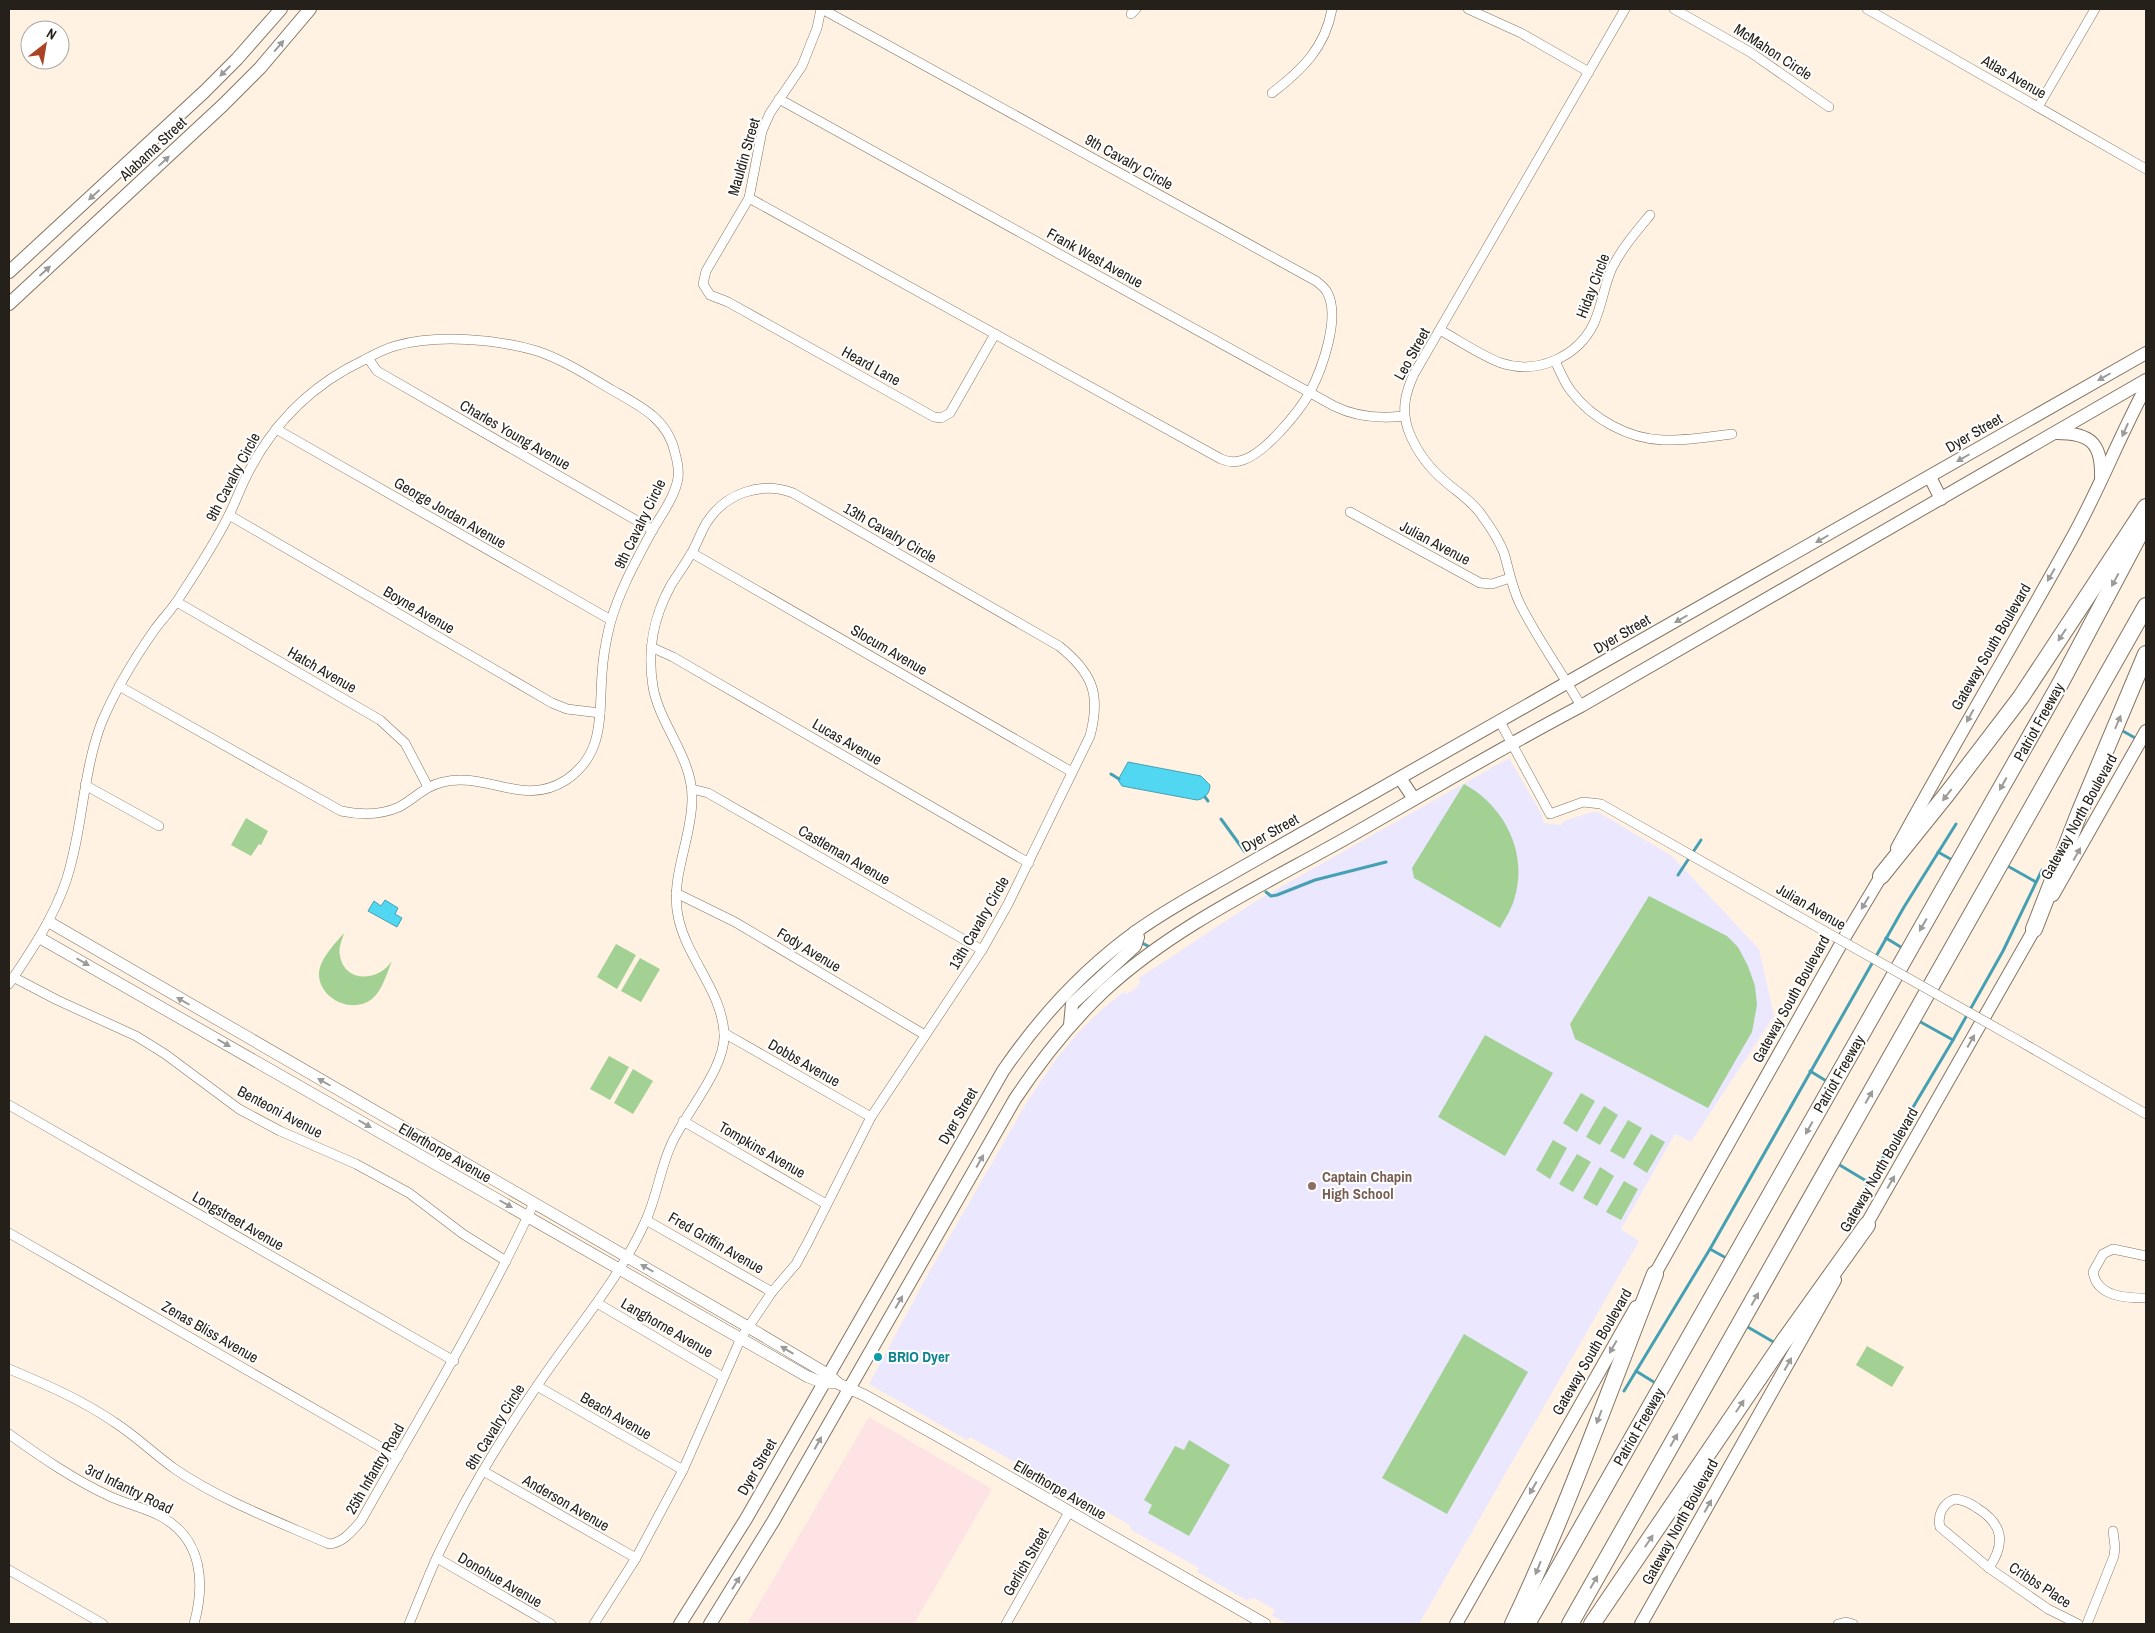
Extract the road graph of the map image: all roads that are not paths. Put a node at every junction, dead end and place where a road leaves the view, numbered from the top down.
1 (281, 9) edge
2 (310, 9) edge
3 (822, 9) edge
4 (1332, 9) edge
5 (1468, 9) edge
6 (1625, 9) edge
7 (1674, 9) edge
8 (1867, 9) edge
9 (2095, 9) edge
10 (1589, 72) junction
11 (1272, 93) dead end
12 (779, 99) junction
13 (1829, 107) dead end
14 (2038, 107) junction
15 (2146, 168) edge
16 (749, 198) junction
17 (1650, 215) dead end
18 (9, 272) edge
19 (703, 284) joint
20 (9, 304) edge
21 (1440, 330) junction
22 (995, 334) junction
23 (2146, 353) edge
24 (368, 358) junction
25 (1555, 361) junction
26 (2146, 380) edge
27 (2146, 387) edge
28 (1309, 393) junction
29 (2146, 405) edge
30 (2132, 413) junction
31 (1404, 416) junction
32 (276, 429) junction
33 (2057, 433) junction
34 (1732, 434) dead end
35 (1930, 477) junction
36 (2101, 482) junction
37 (1941, 499) junction
38 (2146, 507) edge
39 (1350, 512) dead end
40 (229, 515) junction
41 (2146, 522) edge
42 (652, 530) junction
43 (692, 553) junction
44 (1510, 578) junction
45 (177, 602) junction
46 (2146, 606) edge
47 (611, 620) junction
48 (651, 647) junction
49 (2146, 654) edge
50 (1568, 683) junction
51 (119, 686) junction
52 (1581, 706) junction
53 (600, 713) junction
54 (1499, 720) junction
55 (2144, 739) edge
56 (1511, 742) junction
57 (1072, 772) junction
58 (1400, 778) junction
59 (85, 785) junction
60 (428, 787) junction
61 (692, 788) junction
62 (1414, 799) junction
63 (159, 826) dead end
64 (1029, 862) junction
65 (1881, 876) junction
66 (676, 893) junction
67 (49, 922) junction
68 (2034, 929) junction
69 (1135, 932) junction
70 (40, 938) junction
71 (982, 950) junction
72 (11, 981) edge
73 (1070, 1025) junction
74 (724, 1033) junction
75 (925, 1035) junction
76 (9, 1105) edge
77 (2146, 1114) edge
78 (871, 1117) junction
79 (683, 1121) junction
80 (534, 1203) junction
81 (826, 1204) junction
82 (527, 1217) junction
83 (646, 1220) junction
84 (1867, 1225) junction
85 (9, 1233) edge
86 (626, 1256) junction
87 (2146, 1256) edge
88 (506, 1261) junction
89 (618, 1269) junction
90 (1655, 1274) junction
91 (772, 1292) junction
92 (2146, 1298) edge
93 (597, 1303) junction
94 (748, 1327) junction
95 (741, 1338) junction
96 (454, 1361) junction
97 (9, 1370) edge
98 (723, 1377) junction
99 (827, 1379) junction
100 (537, 1386) junction
101 (844, 1386) junction
102 (9, 1434) edge
103 (398, 1457) junction
104 (683, 1470) junction
105 (484, 1471) junction
106 (1070, 1512) junction
107 (2113, 1531) dead end
108 (437, 1558) junction
109 (636, 1558) junction
110 (1989, 1568) junction
111 (9, 1570) edge
112 (103, 1624) edge
113 (194, 1624) edge
114 (408, 1624) edge
115 (550, 1624) edge
116 (594, 1624) edge
117 (680, 1624) edge
118 (710, 1624) edge
119 (1006, 1624) edge
120 (1265, 1624) edge
121 (1456, 1624) edge
122 (1513, 1624) edge
123 (1527, 1624) edge
124 (1570, 1624) edge
125 (1592, 1624) edge
126 (1641, 1624) edge
127 (1838, 1624) edge
128 (1853, 1624) edge
129 (2078, 1624) edge
130 (2087, 1624) edge

1 -> 18 main road, Alabama Street
20 -> 2 main road, Alabama Street
3 - 12 street, Mauldin Street
3 - 28 street, 9th Cavalry Circle
4 - 11 street
5 - 10 street
6 - 10 street, Leo Street
7 - 13 street, McMahon Circle
8 - 14 street, Atlas Avenue
9 - 14 street
10 - 21 street, Leo Street
12 - 16 street, Mauldin Street
12 - 28 street, Frank West Avenue
14 - 15 street, Atlas Avenue
16 - 19 street, Mauldin Street
16 - 22 street, 9th Cavalry Circle
17 - 25 street, Hiday Circle
19 - 22 street, Heard Lane
21 - 25 street
21 - 31 street, Leo Street
22 - 28 street, 9th Cavalry Circle
23 -> 35 main road, Dyer Street
24 - 32 street, 9th Cavalry Circle
24 - 42 street, Charles Young Avenue
24 - 42 street, 9th Cavalry Circle
25 - 34 street
26 - 33 main road
27 - 30 main road, Gateway South Boulevard
28 - 31 street, Frank West Avenue
29 - 30 main road
30 -> 36 main road, Gateway South Boulevard
31 - 44 street, Leo Street
32 - 40 street, 9th Cavalry Circle
32 - 47 street, George Jordan Avenue
33 - 36 main road
33 - 37 main road
35 - 37 main road
35 -> 50 main road, Dyer Street
36 -> 65 main road, Gateway South Boulevard
37 - 52 main road
38 -> 65 highway
39 - 44 street, Julian Avenue
40 - 45 street, 9th Cavalry Circle
40 - 53 street, Boyne Avenue
41 -> 123 highway, Patriot Freeway
42 - 47 street, 9th Cavalry Circle
43 - 48 street, 13th Cavalry Circle
43 - 57 street, Slocum Avenue
43 - 57 street, 13th Cavalry Circle
44 - 50 street, Leo Street
45 - 51 street, 9th Cavalry Circle
45 - 60 street, Hatch Avenue
124 -> 46 highway
47 - 53 street, 9th Cavalry Circle
48 - 61 street, 13th Cavalry Circle
48 - 64 street, Lucas Avenue
68 -> 49 highway
50 - 52 street, Leo Street
50 - 54 main road, Dyer Street
51 - 59 street, 9th Cavalry Circle
51 - 60 street, 9th Cavalry Circle
52 - 56 main road
53 - 60 street, 9th Cavalry Circle
54 - 56 street, Julian Avenue
54 - 58 main road, Dyer Street
68 -> 55 main road, Gateway North Boulevard
56 - 62 main road
56 - 77 street, Julian Avenue, bridge
57 - 64 street, 13th Cavalry Circle
58 - 62 main road
58 - 69 main road, Dyer Street
59 - 63 street
59 - 67 street, 9th Cavalry Circle
61 - 66 street, 13th Cavalry Circle
61 - 71 street, Castleman Avenue
62 - 73 main road
64 - 71 street, 13th Cavalry Circle
65 -> 90 main road, Gateway South Boulevard
66 - 74 street, 13th Cavalry Circle
66 - 75 street, Fody Avenue
67 - 70 street, 9th Cavalry Circle
80 -> 67 street, Ellerthorpe Avenue
84 -> 68 main road, Gateway North Boulevard
69 - 73 main road
69 - 99 main road, Dyer Street
70 - 72 street, 9th Cavalry Circle
70 -> 82 street, Ellerthorpe Avenue
71 - 75 street, 13th Cavalry Circle
72 - 88 street, Benteoni Avenue
101 -> 73 main road
74 - 78 street, Dobbs Avenue
74 - 79 street, 13th Cavalry Circle
75 - 78 street, 13th Cavalry Circle
76 - 96 street, Longstreet Avenue
78 - 81 street, 13th Cavalry Circle
79 - 81 street, Tompkins Avenue
79 - 83 street, 13th Cavalry Circle
80 - 82 street, 25th Infantry Road
80 - 86 street, Ellerthorpe Avenue
81 - 91 street, 13th Cavalry Circle
82 - 88 street, 25th Infantry Road
82 - 89 street, Ellerthorpe Avenue
83 - 86 street, 13th Cavalry Circle
83 - 91 street, Fred Griffin Avenue
125 -> 84 highway
126 -> 84 main road, Gateway North Boulevard
85 - 103 street, Zenas Bliss Avenue
86 - 89 street, 8th Cavalry Circle
94 -> 86 street, Ellerthorpe Avenue
87 - 92 street
88 - 96 street, 25th Infantry Road
89 - 93 street, 8th Cavalry Circle
89 - 95 street, Ellerthorpe Avenue
90 -> 121 main road, Gateway South Boulevard
90 -> 122 highway
91 - 94 street, 13th Cavalry Circle
93 - 98 street, Langhorne Avenue
93 - 100 street, 8th Cavalry Circle
94 - 95 street
99 -> 94 street, Ellerthorpe Avenue
95 - 98 street
95 - 99 street, Ellerthorpe Avenue
96 - 103 street, 25th Infantry Road
97 - 103 street, 25th Infantry Road
98 - 104 street
99 - 101 street, Ellerthorpe Avenue
99 - 117 main road, Dyer Street
100 - 104 street, Beach Avenue
100 - 105 street, 8th Cavalry Circle
101 - 106 street, Ellerthorpe Avenue
118 -> 101 main road
102 - 113 street, 3rd Infantry Road
104 - 109 street
105 - 108 street, 8th Cavalry Circle
105 - 109 street, Anderson Avenue
106 - 119 street, Gerlich Street
106 - 120 street, Ellerthorpe Avenue
107 - 130 street
108 - 114 street, 8th Cavalry Circle
108 - 115 street, Donohue Avenue
109 - 116 street
110 - 110 street, Cribbs Place
110 - 129 street, Cribbs Place
111 - 112 street
127 - 128 street

